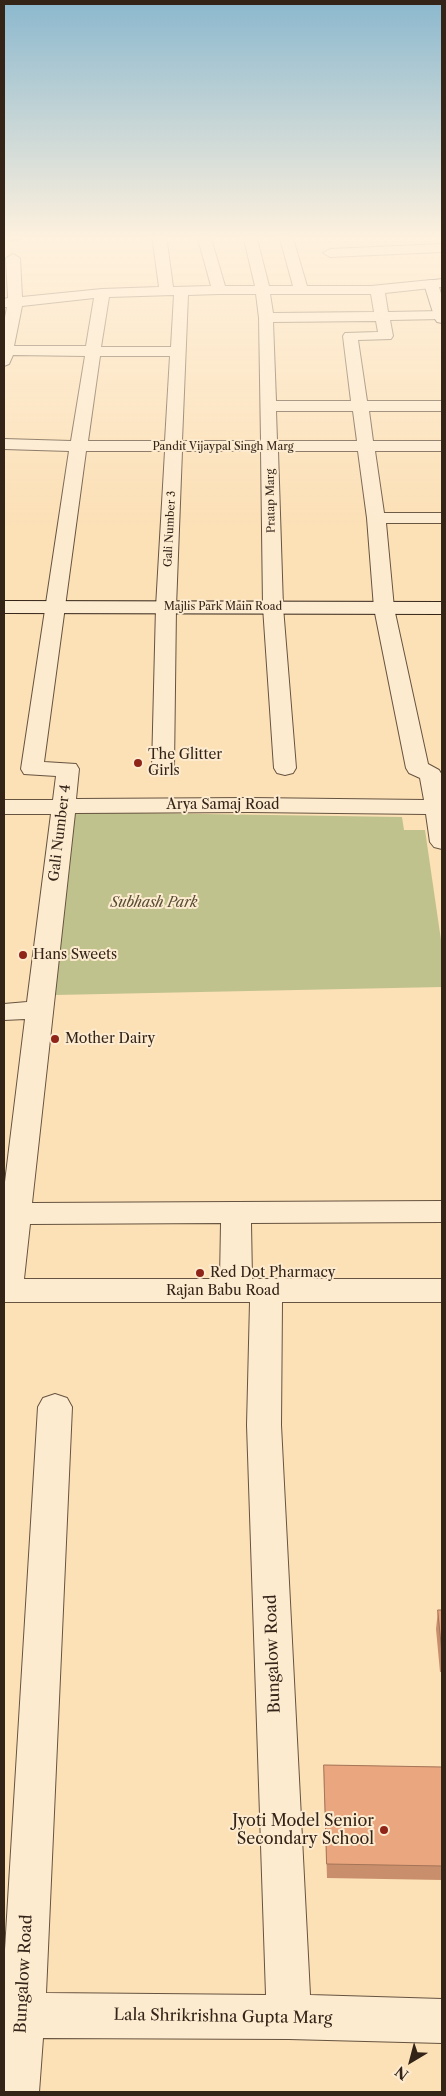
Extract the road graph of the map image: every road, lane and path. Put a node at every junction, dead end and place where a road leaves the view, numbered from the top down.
1 (7, 333) edge
2 (96, 333) edge
3 (177, 333) edge
4 (267, 333) edge
5 (386, 333) edge
6 (93, 352) junction
7 (178, 352) junction
8 (5, 353) edge
9 (269, 406) junction
10 (442, 406) edge
11 (360, 407) junction
12 (4, 444) edge
13 (79, 446) junction
14 (174, 446) junction
15 (442, 446) edge
16 (270, 447) junction
17 (365, 447) junction
18 (376, 518) junction
19 (442, 518) edge
20 (4, 607) edge
21 (273, 607) junction
22 (54, 608) junction
23 (166, 608) junction
24 (384, 608) junction
25 (442, 608) edge
26 (163, 768) dead end
27 (284, 768) dead end
28 (63, 806) junction
29 (4, 807) edge
30 (438, 807) edge
31 (442, 842) edge
32 (40, 1010) junction
33 (4, 1012) edge
34 (442, 1211) edge
35 (16, 1214) junction
36 (236, 1223) dead end
37 (442, 1290) edge
38 (5, 1291) edge
39 (251, 1291) junction
40 (56, 1406) dead end
41 (13, 2015) edge
42 (289, 2017) junction
43 (442, 2021) edge
44 (16, 2092) edge

1 - 8 street
2 - 6 street, Gali Number 4
3 - 7 street, Gali Number 3
4 - 9 street, Pratap Marg
5 - 11 street
6 - 7 street
6 - 8 street
6 - 13 street, Gali Number 4
7 - 14 street, Gali Number 3
9 - 11 street
9 - 16 street, Pratap Marg
10 - 11 street
11 - 17 street
12 - 13 street, Pandit Vijaypal Singh Marg
13 - 14 street, Pandit Vijaypal Singh Marg
13 - 22 street, Gali Number 4
14 - 16 street, Pandit Vijaypal Singh Marg
14 - 23 street, Gali Number 3
15 - 17 street, Pandit Vijaypal Singh Marg
16 - 17 street, Pandit Vijaypal Singh Marg
16 - 21 street, Pratap Marg
17 - 18 street
18 - 19 street
18 - 24 street
20 - 22 street, Majlis Park Main Road
21 - 23 street, Majlis Park Main Road
21 - 24 street, Majlis Park Main Road
21 - 27 street, Pratap Marg
22 - 23 street, Majlis Park Main Road
22 - 28 street, Gali Number 4
23 - 26 street, Gali Number 3
24 - 25 street, Majlis Park Main Road
24 - 30 street
28 - 29 street, Arya Samaj Road
28 - 30 street, Arya Samaj Road
28 - 32 street, Gali Number 4
30 - 31 street
32 - 33 street
32 - 35 street, Gali Number 4
34 - 35 street
35 - 38 street, Gali Number 4
36 - 39 street, Bungalow Road
37 - 39 street, Rajan Babu Road
38 - 39 street, Rajan Babu Road
39 - 42 street, Bungalow Road
40 - 41 street, Bungalow Road
41 - 42 street, Lala Shrikrishna Gupta Marg
41 - 44 street, Bungalow Road
42 - 43 street, Lala Shrikrishna Gupta Marg

